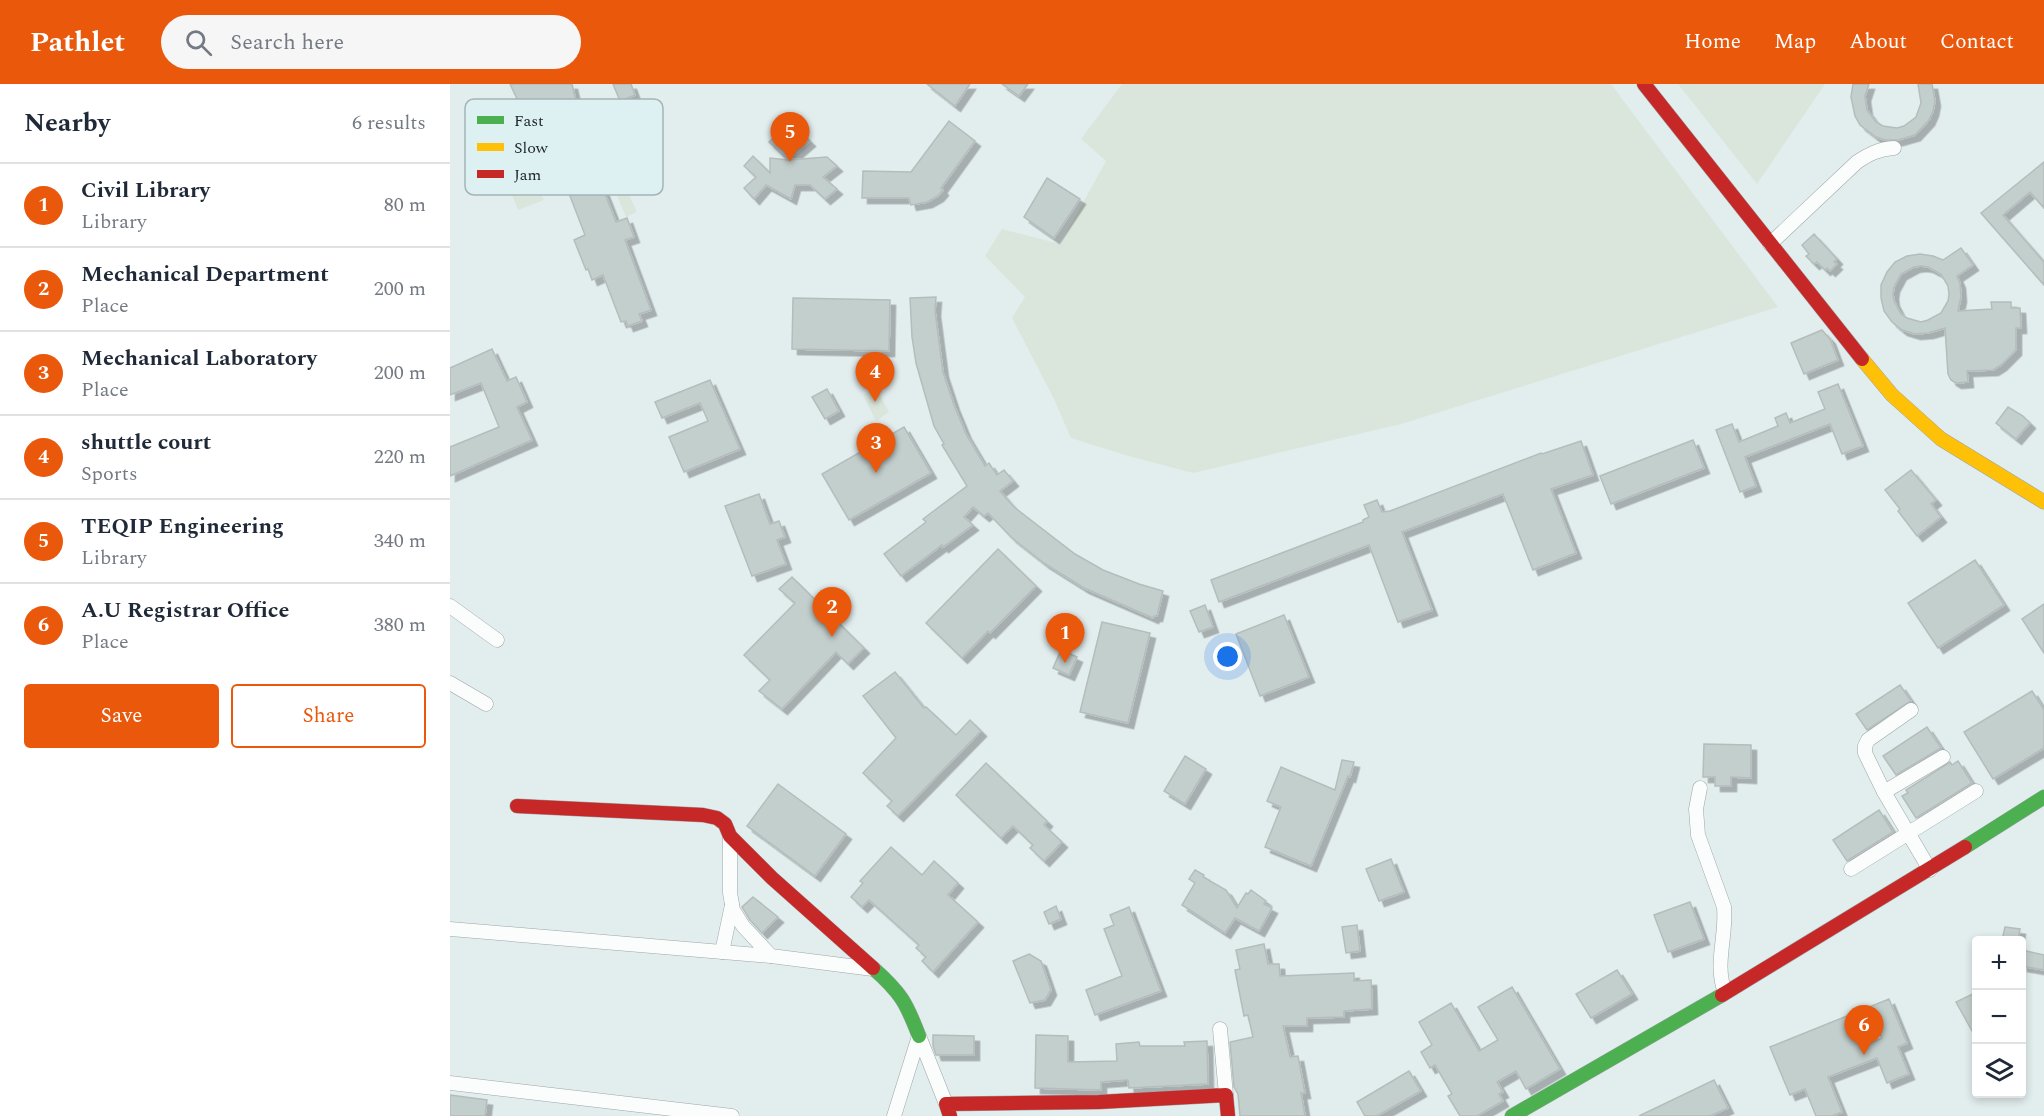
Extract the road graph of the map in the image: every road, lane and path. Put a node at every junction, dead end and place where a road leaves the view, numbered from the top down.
1 (1644, 84) edge
2 (1894, 148) dead end
3 (1770, 244) junction
4 (2044, 502) edge
5 (450, 606) edge
6 (497, 640) dead end
7 (450, 683) edge
8 (486, 704) dead end
9 (1911, 710) dead end
10 (1943, 757) dead end
11 (1700, 788) dead end
12 (1976, 791) dead end
13 (1884, 792) junction
14 (2044, 797) edge
15 (517, 806) dead end
16 (1908, 833) junction
17 (730, 836) junction
18 (1851, 869) dead end
19 (1936, 876) junction
20 (732, 905) junction
21 (450, 929) edge
22 (722, 952) junction
23 (771, 956) junction
24 (873, 969) junction
25 (1725, 992) junction
26 (1221, 1029) dead end
27 (919, 1036) junction
28 (450, 1083) edge
29 (1226, 1095) junction
30 (1099, 1102) junction
31 (948, 1110) edge
32 (732, 1116) edge
33 (894, 1116) edge
34 (1104, 1116) edge
35 (1228, 1116) edge
36 (1512, 1116) edge

1 - 3 street
2 - 3 street
3 - 4 street
5 - 6 street
7 - 8 street
9 - 13 street
10 - 13 street
11 - 25 street
12 - 16 street
13 - 16 street
14 - 19 street
15 - 17 street
16 - 18 street
16 - 19 street
17 - 20 street
17 - 24 street
19 - 25 street
20 - 22 street
20 - 23 street
21 - 22 street
22 - 23 street
23 - 24 street
24 - 27 street
25 - 36 street
26 - 29 street
27 - 31 street
27 - 33 street
28 - 32 street
29 - 30 street
29 - 35 street
30 - 31 street
30 - 34 street

